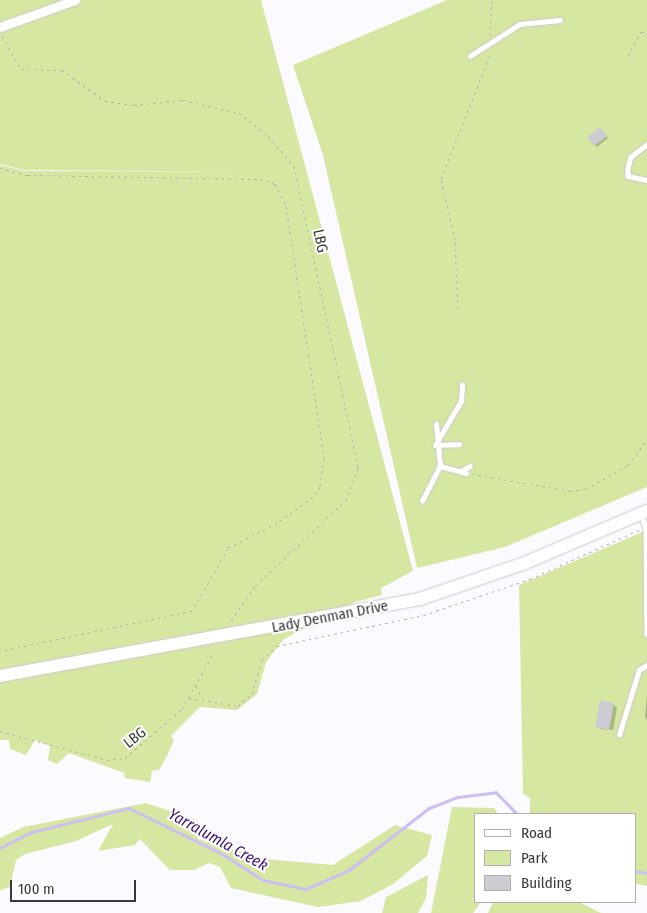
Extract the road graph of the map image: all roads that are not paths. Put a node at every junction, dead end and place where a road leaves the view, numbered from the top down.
1 (75, 0) edge
2 (560, 20) dead end
3 (0, 29) edge
4 (470, 56) dead end
5 (647, 145) edge
6 (647, 180) edge
7 (462, 385) dead end
8 (436, 424) dead end
9 (459, 444) dead end
10 (436, 445) junction
11 (440, 466) junction
12 (470, 466) dead end
13 (422, 501) dead end
14 (644, 512) edge
15 (646, 527) edge
16 (647, 634) edge
17 (647, 665) edge
18 (0, 676) edge
19 (619, 735) dead end

1 - 3 street
2 - 4 lane
5 - 6 lane
7 - 10 lane
8 - 10 lane
9 - 10 lane
10 - 11 lane
11 - 12 lane
11 - 13 lane
14 - 15 lane
14 - 18 street, Lady Denman Drive
15 - 16 lane
17 - 19 lane

